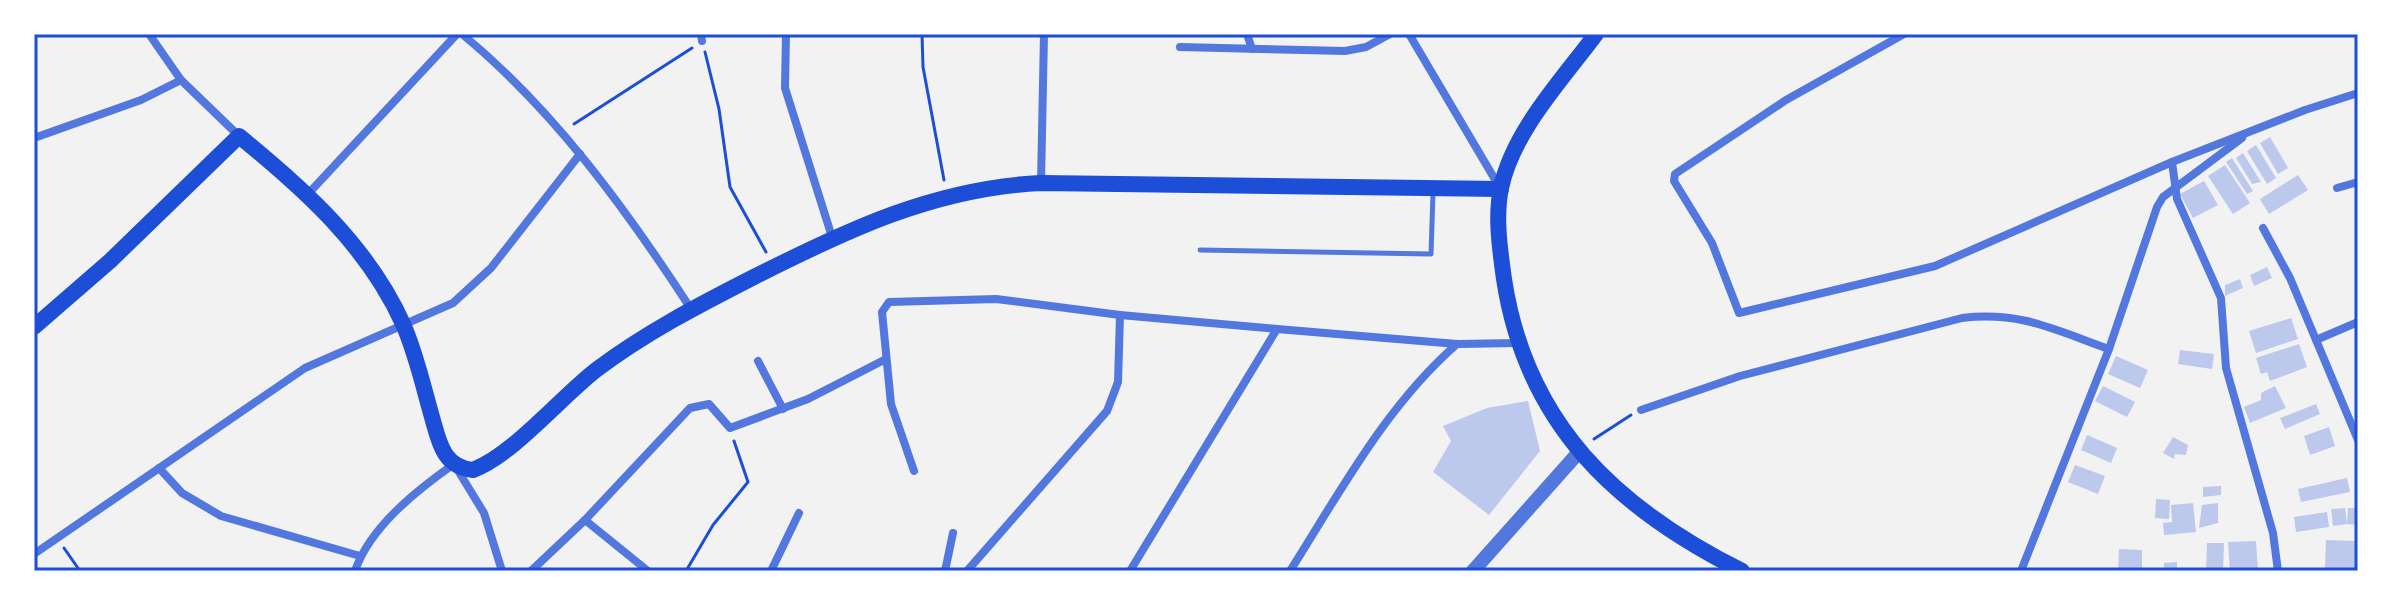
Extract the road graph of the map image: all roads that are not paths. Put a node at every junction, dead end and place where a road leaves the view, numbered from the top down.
1 (149, 34) edge
2 (459, 34) edge
3 (786, 34) edge
4 (1044, 34) edge
5 (1247, 34) edge
6 (1390, 34) edge
7 (1409, 34) edge
8 (1596, 34) edge
9 (1904, 34) edge
10 (1180, 47) dead end
11 (1252, 49) junction
12 (181, 80) junction
13 (2358, 93) edge
14 (2253, 130) junction
15 (239, 136) junction
16 (34, 138) edge
17 (580, 154) junction
18 (2172, 162) junction
19 (2358, 182) edge
20 (1041, 183) junction
21 (2176, 187) junction
22 (1433, 188) junction
23 (2337, 188) dead end
24 (1501, 189) junction
25 (308, 194) junction
26 (2263, 228) dead end
27 (832, 237) junction
28 (1200, 250) dead end
29 (691, 309) junction
30 (1120, 315) junction
31 (2358, 322) edge
32 (403, 325) junction
33 (34, 327) edge
34 (1277, 329) junction
35 (2316, 340) junction
36 (1519, 343) junction
37 (1457, 344) junction
38 (2109, 349) junction
39 (886, 359) junction
40 (758, 361) dead end
41 (783, 409) junction
42 (1641, 410) road end
43 (2358, 440) edge
44 (1579, 452) junction
45 (454, 464) junction
46 (159, 468) junction
47 (914, 471) dead end
48 (799, 513) dead end
49 (585, 520) junction
50 (953, 533) dead end
51 (34, 554) edge
52 (360, 556) junction
53 (355, 571) edge
54 (502, 571) edge
55 (531, 571) edge
56 (648, 571) edge
57 (771, 571) edge
58 (945, 571) edge
59 (967, 571) edge
60 (1130, 571) edge
61 (1290, 571) edge
62 (1473, 571) edge
63 (1742, 571) edge
64 (2021, 571) edge
65 (2278, 571) edge

1 - 12 street
2 - 17 street
2 - 25 street
3 - 27 street
4 - 20 street
5 - 11 street
6 - 11 street
7 - 24 street
8 - 24 main road
9 - 18 street
10 - 11 street
12 - 15 street
12 - 16 street
13 - 14 street
14 - 18 street
14 - 21 street
15 - 25 main road
15 - 33 main road
17 - 29 street
17 - 32 street
18 - 21 street
19 - 23 street
20 - 22 main road
20 - 27 main road
21 - 38 street
21 - 65 street
22 - 24 main road
22 - 28 lane
24 - 36 main road
25 - 32 main road
26 - 35 street
27 - 29 main road
29 - 45 main road
30 - 34 street
30 - 39 street
30 - 59 street
31 - 35 street
32 - 45 main road
32 - 46 street
34 - 37 street
34 - 60 street
35 - 43 street
36 - 37 street
36 - 44 main road
37 - 61 street
38 - 42 street
38 - 64 street
39 - 41 street
39 - 47 street
40 - 41 street
41 - 49 street
44 - 62 street
44 - 63 main road
45 - 52 street
45 - 54 street
46 - 51 street
46 - 52 street
48 - 57 street
49 - 55 street
49 - 56 street
50 - 58 street
52 - 53 street

